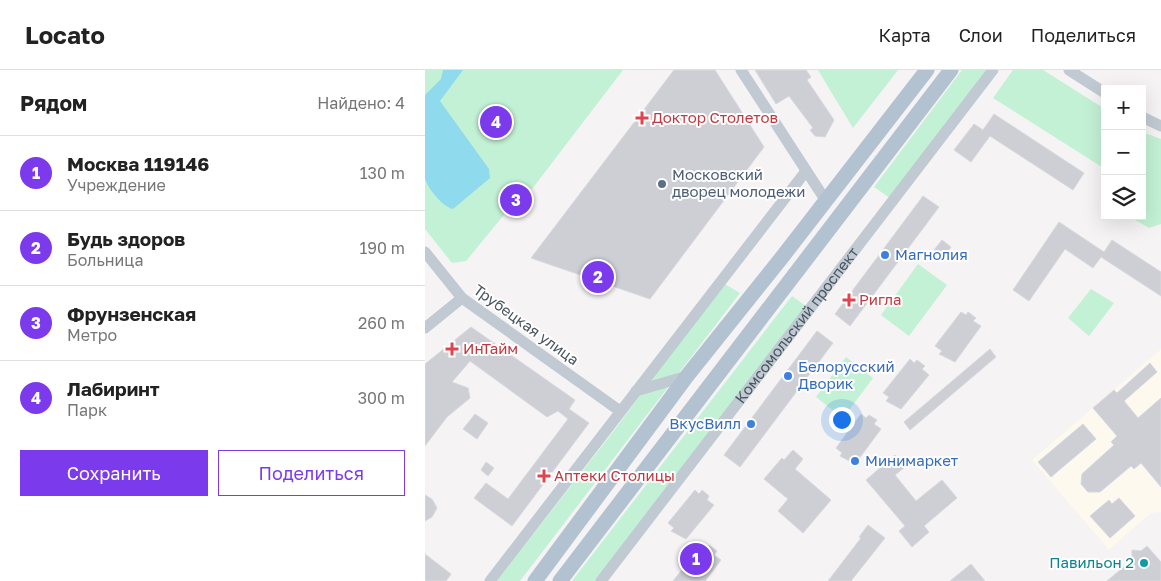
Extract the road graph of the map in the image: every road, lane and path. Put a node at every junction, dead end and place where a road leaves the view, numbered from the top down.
1 (741, 70) edge
2 (927, 70) edge
3 (951, 70) edge
4 (993, 70) edge
5 (1069, 70) edge
6 (1101, 90) edge
7 (1146, 118) edge
8 (1161, 126) edge
9 (806, 171) junction
10 (826, 201) junction
11 (425, 252) edge
12 (462, 298) junction
13 (425, 328) edge
14 (687, 376) junction
15 (635, 391) junction
16 (620, 411) junction
17 (537, 580) edge
18 (490, 581) edge
19 (560, 581) edge
20 (601, 581) edge

1 - 9 street
2 - 10 main road
3 - 19 main road
4 - 20 street, Комсомольский проспект
5 - 6 street
7 - 8 street
9 - 10 street
9 - 15 street
10 - 14 main road
11 - 12 street, Трубецкая улица
12 - 13 street
12 - 16 street, Трубецкая улица
14 - 15 street
14 - 17 main road
15 - 16 street
16 - 18 street

